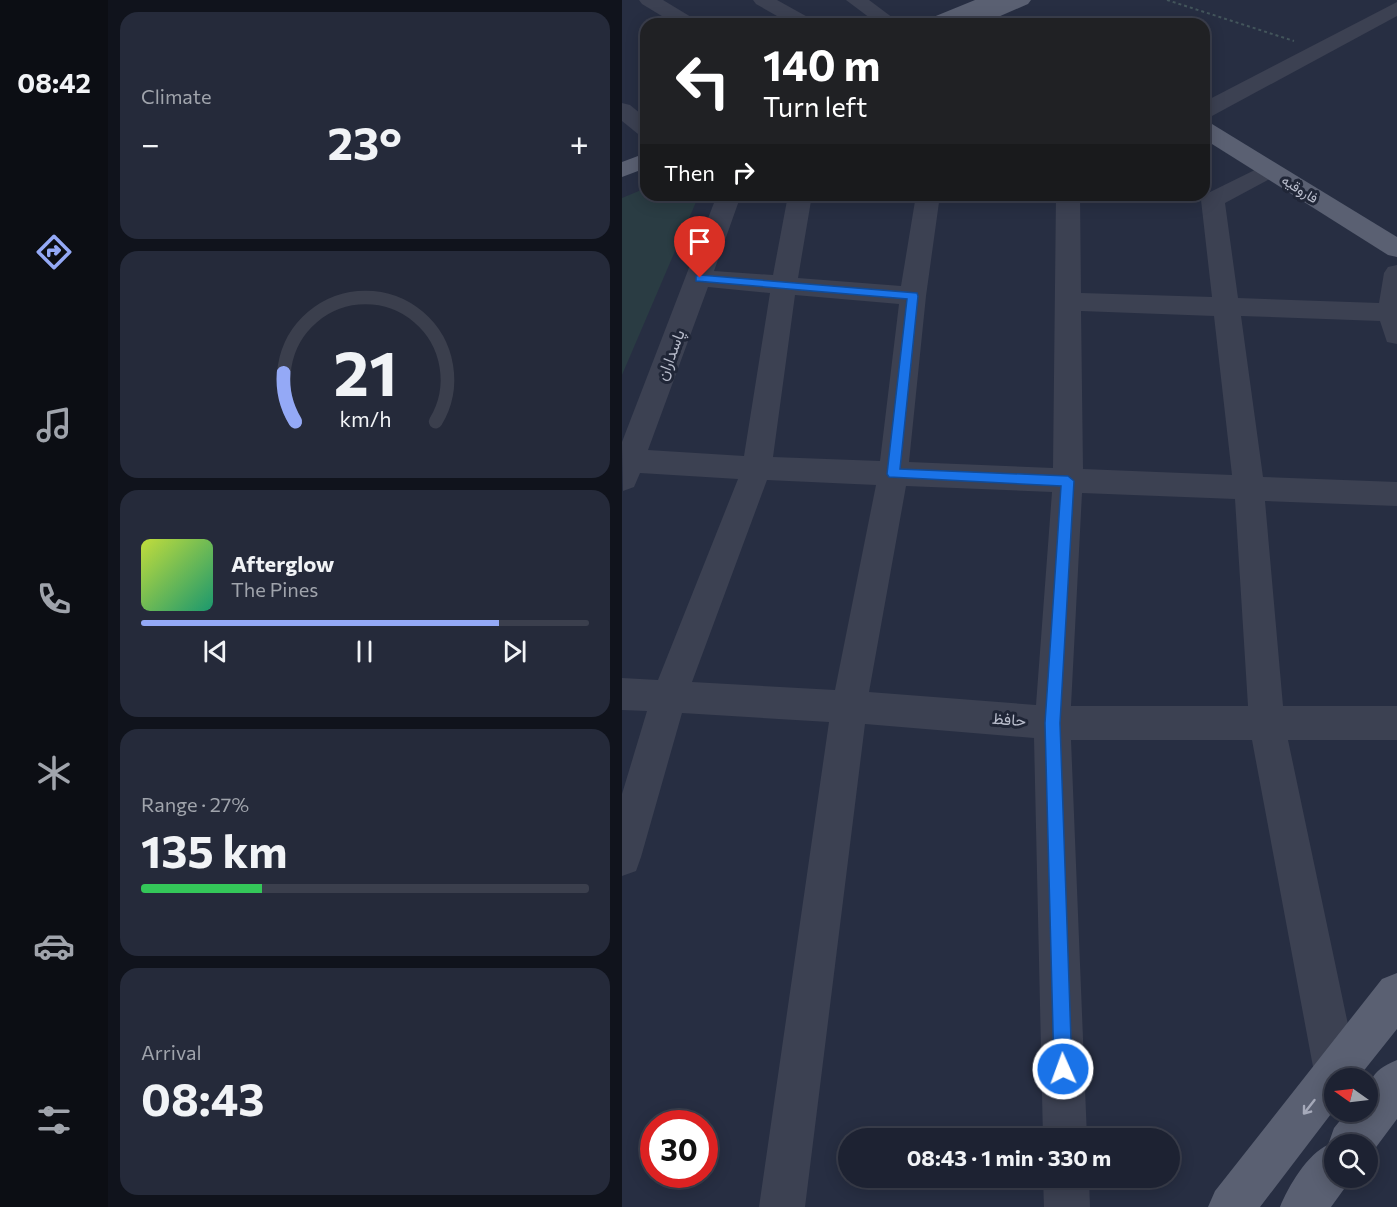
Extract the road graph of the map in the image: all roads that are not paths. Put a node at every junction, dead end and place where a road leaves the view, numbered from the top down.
1 (649, 0) edge
2 (763, 0) edge
3 (856, 0) edge
4 (1000, 5) edge
5 (1396, 8) edge
6 (679, 18) edge
7 (795, 18) edge
8 (882, 18) edge
9 (954, 18) edge
10 (976, 18) edge
11 (1210, 108) edge
12 (622, 110) edge
13 (640, 124) edge
14 (1210, 133) edge
15 (640, 144) edge
16 (622, 151) edge
17 (640, 162) edge
18 (622, 170) edge
19 (1269, 170) junction
20 (727, 201) edge
21 (799, 201) edge
22 (927, 201) edge
23 (1068, 201) edge
24 (1395, 247) edge
25 (1396, 273) edge
26 (700, 278) junction
27 (784, 284) junction
28 (913, 296) junction
29 (1068, 302) junction
30 (1226, 307) junction
31 (1394, 324) edge
32 (757, 468) junction
33 (626, 471) edge
34 (893, 474) junction
35 (1068, 481) junction
36 (1249, 488) junction
37 (1396, 494) edge
38 (622, 694) edge
39 (669, 697) junction
40 (849, 707) junction
41 (1267, 722) junction
42 (1052, 723) junction
43 (1396, 723) edge
44 (622, 857) edge
45 (1396, 994) edge
46 (1335, 1068) edge
47 (1339, 1068) edge
48 (1396, 1082) edge
49 (1324, 1087) edge
50 (1065, 1128) edge
51 (1357, 1134) edge
52 (1324, 1179) edge
53 (1066, 1188) edge
54 (782, 1207) edge
55 (1067, 1207) edge
56 (1231, 1207) edge
57 (1303, 1207) edge

1 - 6 street
2 - 7 street
3 - 8 street
4 - 9 main road
4 - 10 main road
5 - 11 street
12 - 13 street
14 - 19 main road, فاروقیه
15 - 16 main road
17 - 18 main road
19 - 24 main road, فاروقیه
19 - 30 street
20 - 26 street, پاسداران
21 - 27 street
22 - 28 street
23 - 29 street
25 - 31 street
26 - 27 street
26 - 33 street, پاسداران
27 - 28 street
27 - 32 street
28 - 34 street
29 - 30 street
29 - 35 street
30 - 31 street
30 - 36 street
32 - 33 street
32 - 34 street
32 - 39 street
34 - 35 street
34 - 40 street
35 - 36 street
35 - 42 street
36 - 37 street
36 - 41 street
38 - 39 street, حافظ
39 - 40 street, حافظ
39 - 44 street
40 - 42 street, حافظ
40 - 54 street
41 - 42 street, حافظ
41 - 43 street, حافظ
41 - 46 street
42 - 50 street
45 - 47 main road
48 - 51 main road
49 -> 56 main road
52 - 57 main road
53 - 55 street

